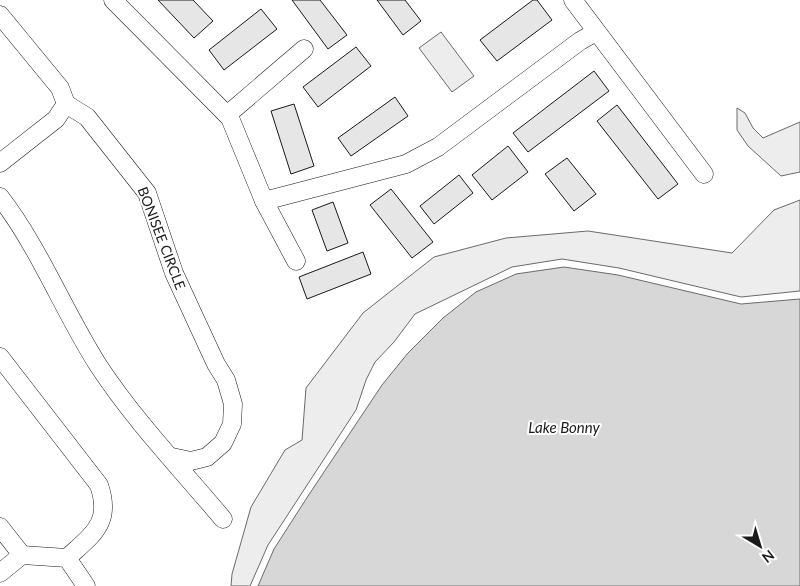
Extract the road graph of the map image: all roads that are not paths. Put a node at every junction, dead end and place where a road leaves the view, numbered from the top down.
1 (113, 0) edge
2 (573, 0) edge
3 (0, 15) edge
4 (596, 32) junction
5 (304, 49) dead end
6 (66, 104) junction
7 (227, 115) junction
8 (0, 163) edge
9 (704, 174) dead end
10 (0, 197) edge
11 (264, 201) junction
12 (296, 261) dead end
13 (0, 356) edge
14 (172, 457) junction
15 (223, 519) dead end
16 (0, 527) edge
17 (22, 555) junction
18 (68, 558) junction
19 (0, 573) edge
20 (86, 586) edge

1 - 7 street
2 - 4 street
3 - 6 street
4 - 9 street
4 - 11 street
5 - 7 street
6 - 8 street
6 - 14 street, BONISEE CIRCLE
7 - 11 street
10 - 14 street
11 - 12 street
13 - 18 street
14 - 15 street
16 - 17 street
17 - 18 street
17 - 19 street
18 - 20 street

